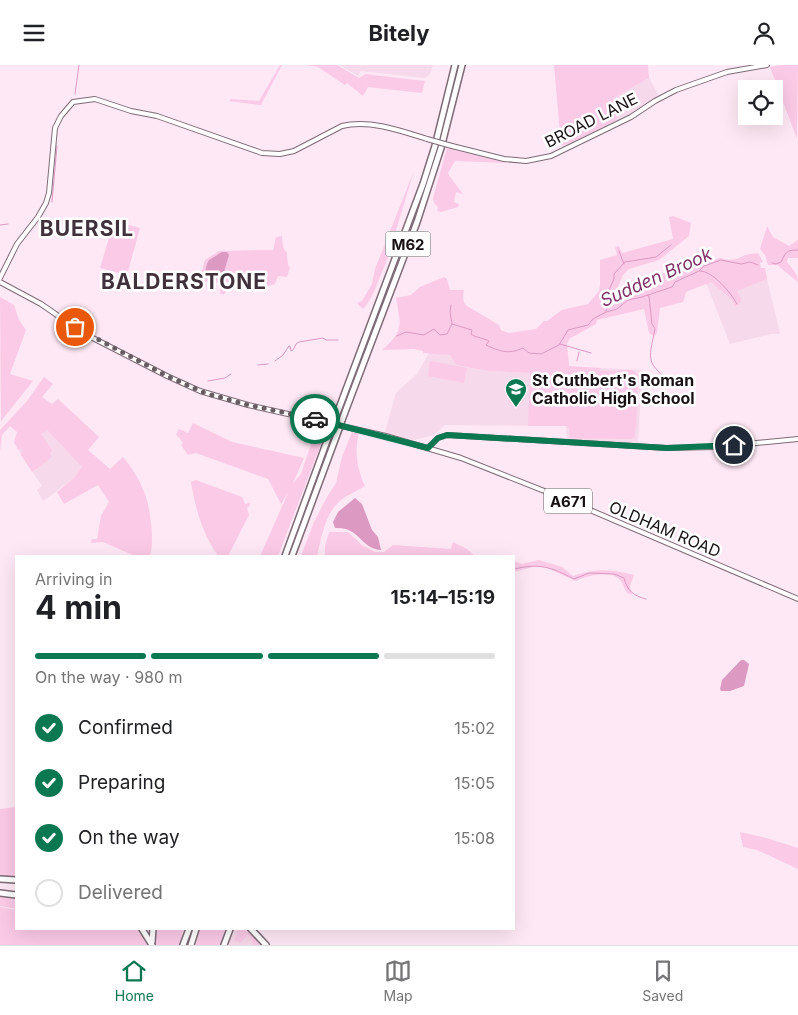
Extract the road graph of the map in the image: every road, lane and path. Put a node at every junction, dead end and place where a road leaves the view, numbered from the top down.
1 (455, 65) edge
2 (462, 65) edge
3 (767, 65) edge
4 (0, 280) edge
5 (798, 439) edge
6 (428, 448) junction
7 (285, 555) edge
8 (292, 555) edge
9 (798, 599) edge
10 (0, 879) edge
11 (15, 880) edge
12 (0, 893) edge
13 (15, 895) edge
14 (143, 930) edge
15 (153, 930) edge
16 (189, 930) edge
17 (196, 930) edge
18 (230, 930) edge
19 (252, 930) edge
20 (265, 943) edge
21 (152, 945) edge
22 (184, 945) edge
23 (191, 945) edge
24 (224, 945) edge

1 - 7 highway, M62, bridge
2 - 8 highway, M62, bridge
3 - 4 main road, BROAD LANE, bridge
4 - 6 main road, OLDHAM ROAD / A671
5 - 6 main road
6 - 9 main road, OLDHAM ROAD / A671
10 - 11 highway
12 - 13 highway
14 - 21 highway
15 - 21 highway
16 - 22 highway
17 - 23 highway
18 - 24 highway
19 - 20 highway

